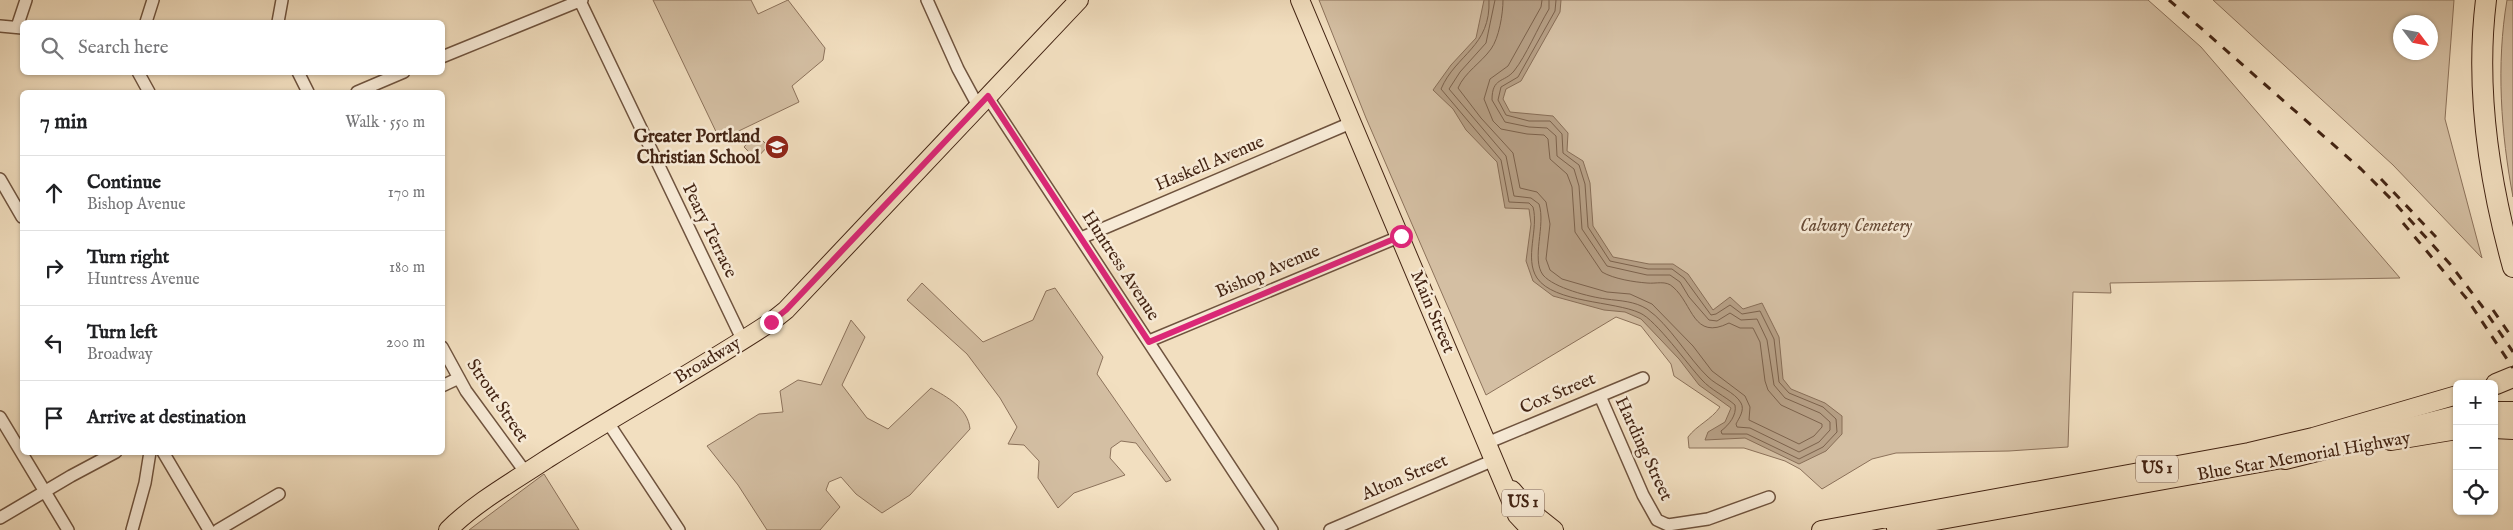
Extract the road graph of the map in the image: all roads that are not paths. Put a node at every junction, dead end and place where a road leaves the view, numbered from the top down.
1 (26, 0) edge
2 (153, 0) edge
3 (282, 0) edge
4 (581, 0) edge
5 (927, 0) edge
6 (1300, 0) edge
7 (2486, 0) edge
8 (1075, 2) edge
9 (22, 20) edge
10 (147, 20) edge
11 (278, 20) edge
12 (0, 26) edge
13 (20, 28) edge
14 (445, 56) edge
15 (140, 75) edge
16 (300, 75) edge
17 (397, 75) edge
18 (148, 90) edge
19 (307, 90) edge
20 (362, 90) edge
21 (983, 101) junction
22 (1353, 122) junction
23 (0, 179) edge
24 (20, 214) edge
25 (1401, 236) junction
26 (1081, 238) junction
27 (2513, 267) edge
28 (743, 341) junction
29 (1149, 342) junction
30 (445, 352) edge
31 (459, 378) junction
32 (1643, 378) dead end
33 (445, 385) edge
34 (1600, 396) junction
35 (2453, 396) edge
36 (2498, 412) edge
37 (2513, 412) edge
38 (2453, 417) edge
39 (0, 418) edge
40 (607, 421) junction
41 (2498, 429) edge
42 (2513, 430) edge
43 (2453, 431) edge
44 (1487, 443) junction
45 (20, 451) edge
46 (22, 455) edge
47 (110, 455) edge
48 (150, 455) edge
49 (165, 455) edge
50 (2284, 459) junction
51 (1496, 465) junction
52 (526, 473) junction
53 (45, 492) junction
54 (279, 494) dead end
55 (1769, 496) dead end
56 (0, 518) edge
57 (68, 530) edge
58 (132, 530) edge
59 (209, 530) edge
60 (218, 530) edge
61 (448, 530) edge
62 (679, 530) edge
63 (1272, 530) edge
64 (1330, 530) edge
65 (1531, 530) edge
66 (1554, 530) edge
67 (1821, 530) edge
68 (1885, 530) edge

1 - 9 street
2 - 10 street
3 - 11 street
4 - 14 street
4 - 28 street, Peary Terrace
5 - 21 street, Huntress Avenue
6 - 22 main road, Main Street / US 1
7 - 27 highway
8 - 21 main road, Broadway
12 - 13 street
15 - 18 street
16 - 19 street
17 - 20 street
21 - 26 street, Huntress Avenue
21 - 28 main road, Broadway
22 - 25 main road, Main Street / US 1
22 - 26 street, Haskell Avenue
23 - 24 street
25 - 29 street, Bishop Avenue
25 - 44 main road, Main Street / US 1
26 - 29 street, Huntress Avenue
28 - 40 main road, Broadway
29 - 63 street, Huntress Avenue
30 - 31 street, Strout Street
31 - 33 street
31 - 52 street, Strout Street
32 - 34 street, Cox Street
34 - 44 street, Cox Street
34 - 55 street, Harding Street
35 - 67 main road, Blue Star Memorial Highway / US 1
36 - 37 highway
38 - 50 highway, US 1
39 - 45 street
40 - 52 main road, Broadway
40 - 62 street
41 - 42 main road
43 - 50 main road, Blue Star Memorial Highway
44 - 51 main road, Main Street / US 1
46 - 53 street
47 - 53 street
48 - 58 street
49 - 59 street
50 - 68 main road, Blue Star Memorial Highway / US 1
51 - 64 street, Alton Street
51 - 65 main road, Main Street / US 1
51 - 66 main road, US 1
52 - 61 main road, Broadway
53 - 56 street
53 - 57 street
54 - 60 street

